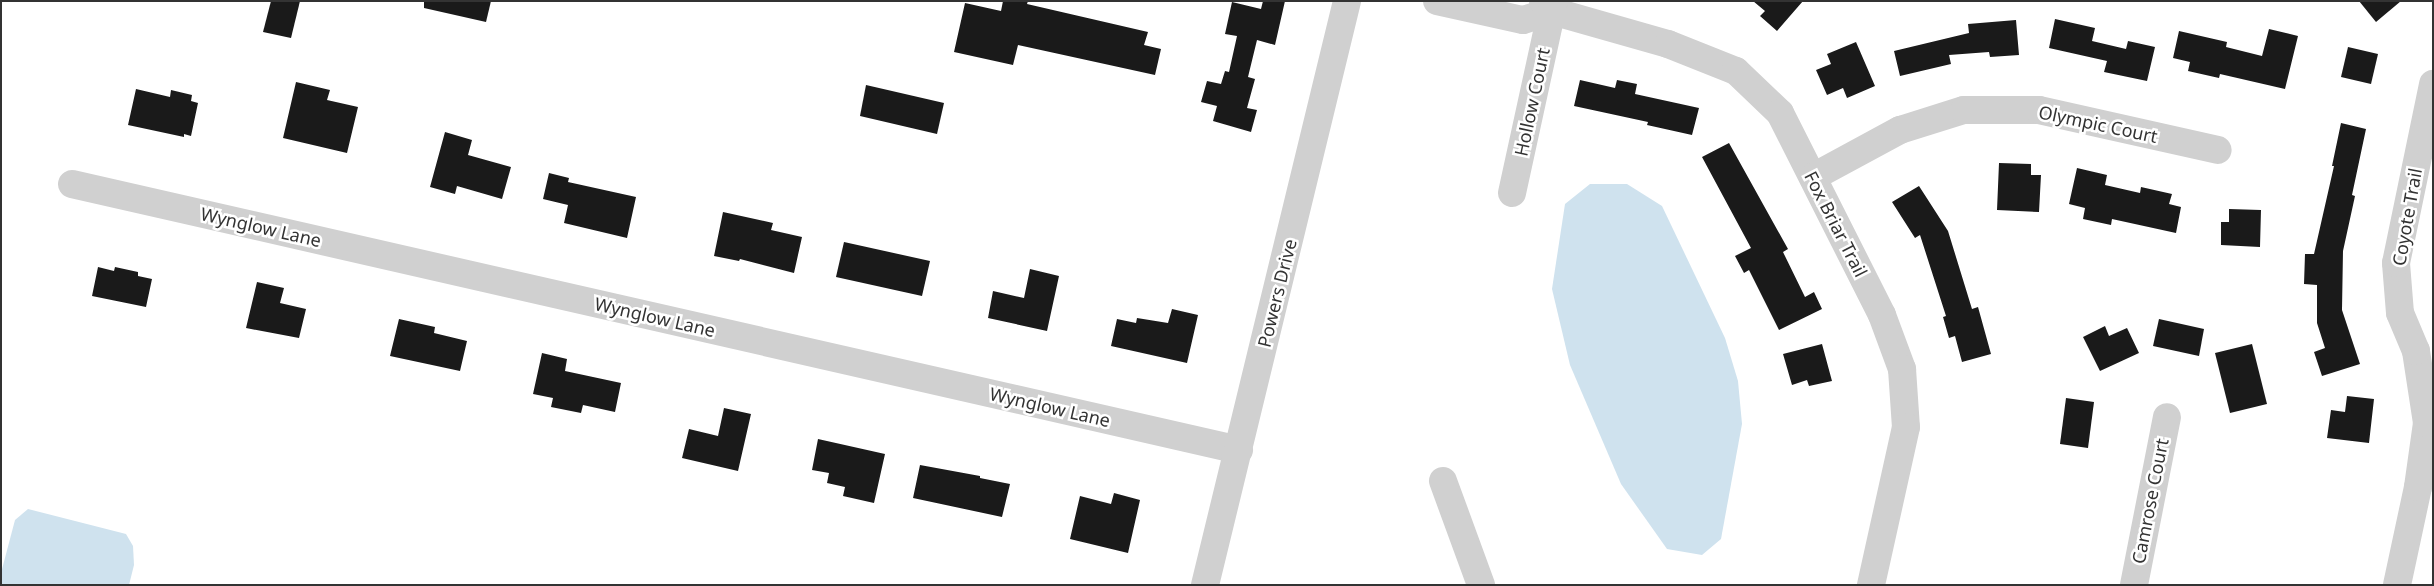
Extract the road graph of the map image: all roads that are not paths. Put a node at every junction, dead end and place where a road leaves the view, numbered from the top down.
1 (1347, 1) edge
2 (1437, 1) edge
3 (1549, 4) edge
4 (2433, 84) edge
5 (2218, 150) dead end
6 (1813, 177) junction
7 (72, 184) dead end
8 (1512, 193) dead end
9 (2167, 417) dead end
10 (1239, 450) junction
11 (1443, 481) dead end
12 (1206, 585) edge
13 (1481, 585) edge
14 (1871, 585) edge
15 (2134, 585) edge
16 (2397, 585) edge

1 - 10 street, Powers Drive
2 - 3 street
3 - 6 street, Fox Briar Trail
3 - 8 street, Hollow Court
4 - 16 street, Coyote Trail
5 - 6 street, Olympic Court
6 - 14 street, Fox Briar Trail
7 - 10 street, Wynglow Lane
9 - 15 street, Camrose Court
10 - 12 street, Powers Drive
11 - 13 street

